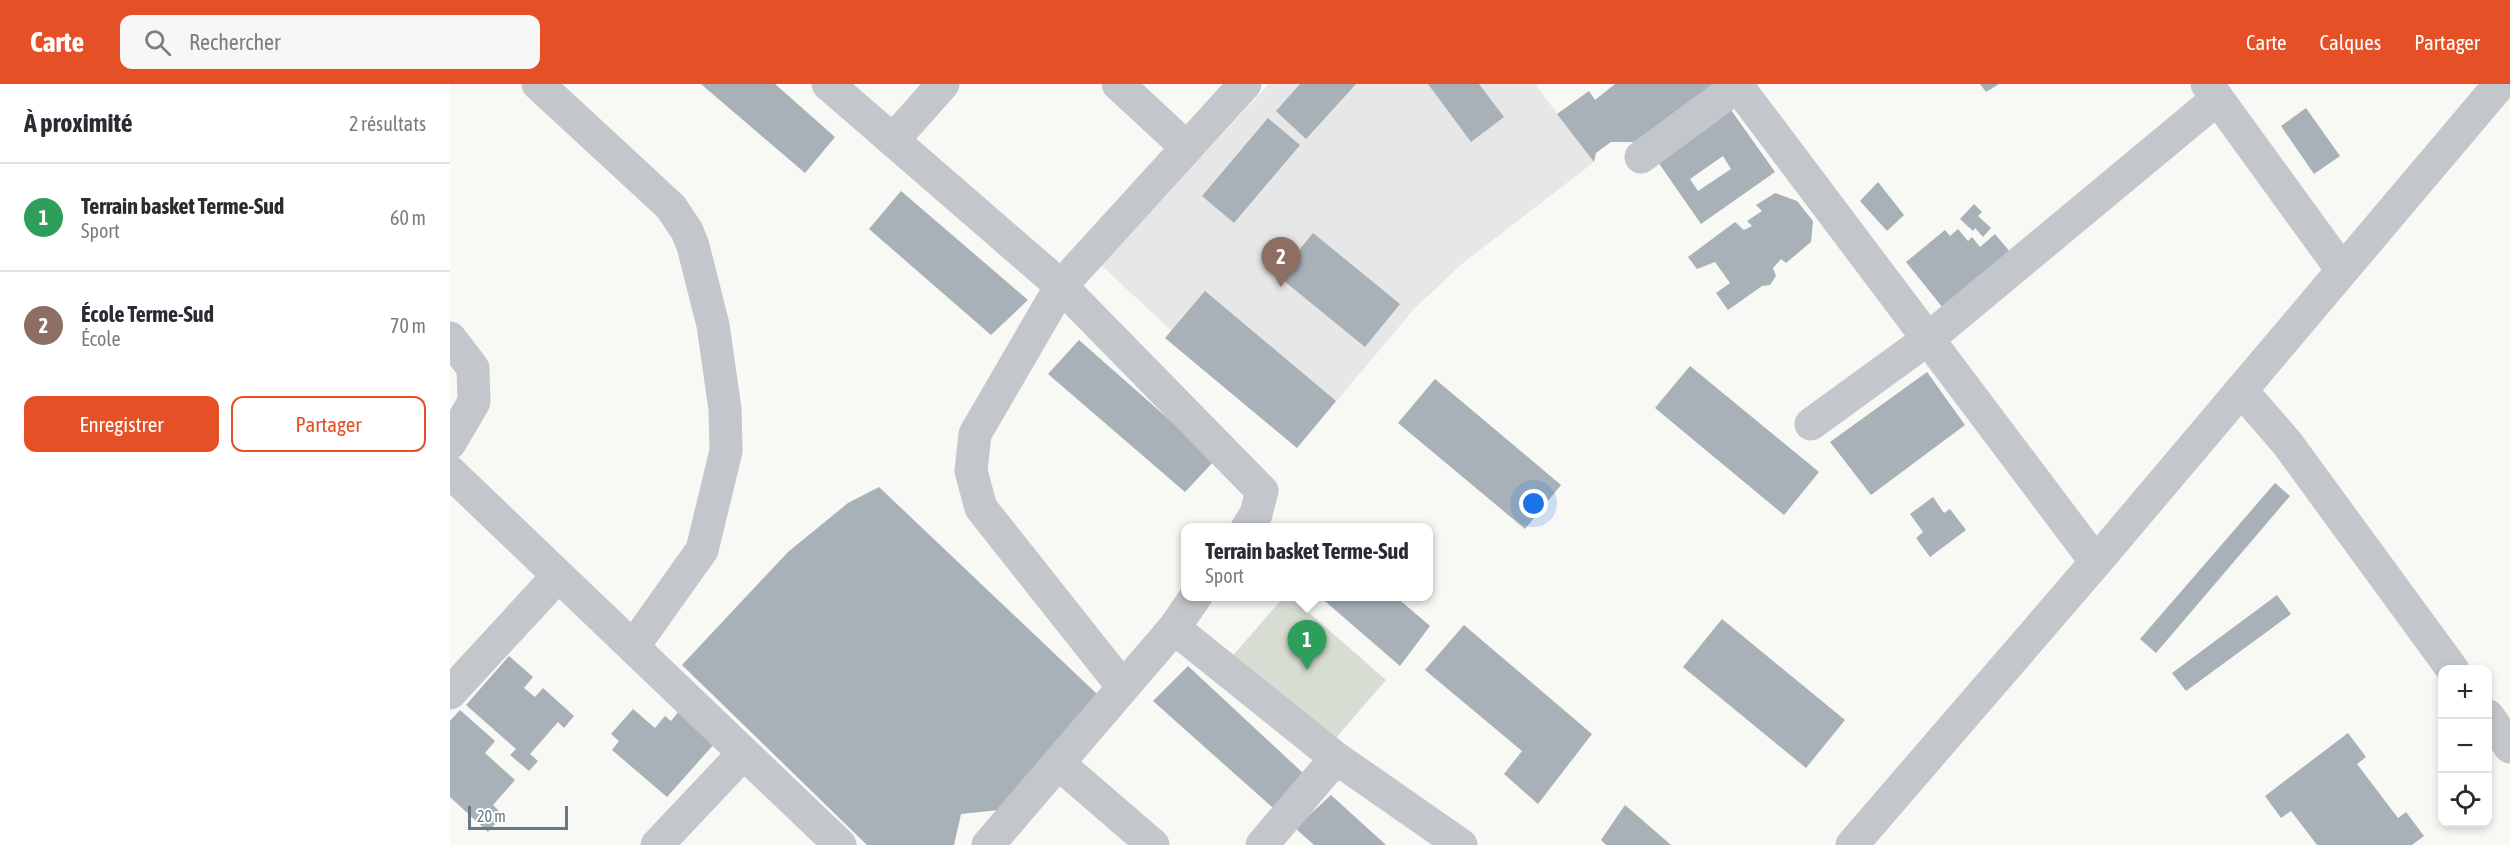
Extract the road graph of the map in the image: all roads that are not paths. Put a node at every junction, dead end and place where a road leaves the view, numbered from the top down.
1 (538, 84) edge
2 (828, 84) edge
3 (943, 84) edge
4 (1118, 84) edge
5 (1245, 84) edge
6 (2500, 84) edge
7 (1738, 85) edge
8 (2212, 91) edge
9 (893, 140) junction
10 (1187, 148) junction
11 (1641, 156) dead end
12 (2342, 270) junction
13 (1061, 286) junction
14 (450, 338) edge
15 (1928, 339) junction
16 (2241, 390) junction
17 (1811, 424) dead end
18 (450, 443) edge
19 (450, 472) edge
20 (1250, 523) edge
21 (2097, 562) junction
22 (558, 576) junction
23 (1193, 601) edge
24 (1173, 627) junction
25 (633, 647) junction
26 (2450, 665) edge
27 (1123, 687) junction
28 (450, 693) edge
29 (2489, 719) edge
30 (2510, 747) edge
31 (744, 753) junction
32 (1336, 758) junction
33 (1058, 763) junction
34 (657, 845) edge
35 (840, 845) edge
36 (988, 845) edge
37 (1153, 845) edge
38 (1262, 845) edge
39 (1461, 845) edge
40 (1851, 845) edge

1 - 25 street
2 - 9 street
3 - 9 street
4 - 10 street
5 - 10 street
6 - 12 street
7 - 11 street
7 - 15 street
8 - 12 street
8 - 15 street
9 - 13 street
10 - 13 street
12 - 16 street
13 - 20 street
13 - 27 street
14 - 18 street
15 - 17 street
15 - 21 street
16 - 21 street
16 - 26 street
19 - 22 street
21 - 40 street
22 - 25 street
22 - 28 street
23 - 24 street
24 - 27 street
24 - 32 street
25 - 31 street
27 - 33 street
29 - 30 street
31 - 34 street
31 - 35 street
32 - 38 street
32 - 39 street
33 - 36 street
33 - 37 street

